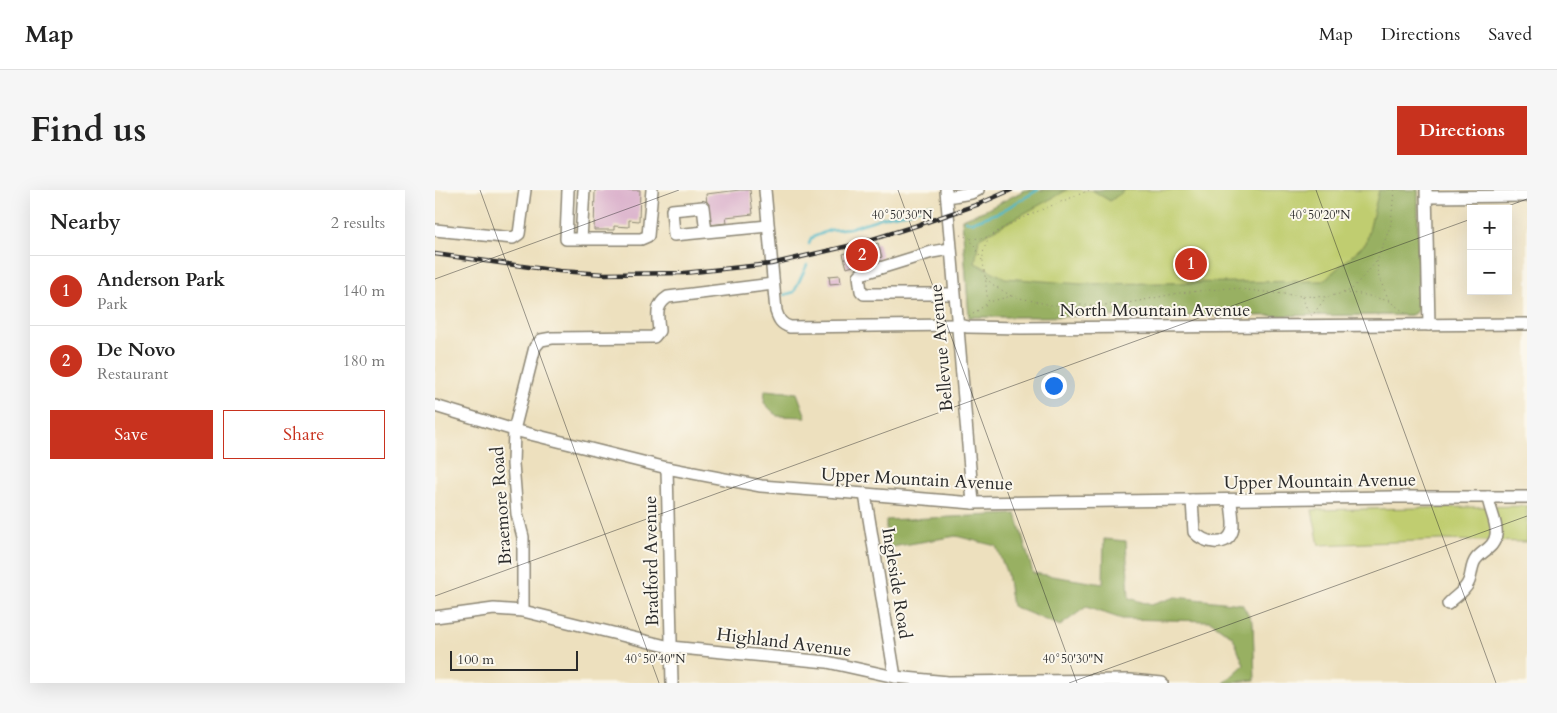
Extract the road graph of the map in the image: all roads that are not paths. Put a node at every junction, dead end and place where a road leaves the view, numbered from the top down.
1 (525, 190) edge
2 (568, 190) edge
3 (584, 190) edge
4 (652, 190) edge
5 (765, 190) edge
6 (978, 190) edge
7 (946, 194) edge
8 (1426, 194) edge
9 (1527, 196) edge
10 (767, 226) junction
11 (435, 230) edge
12 (706, 232) dead end
13 (581, 238) junction
14 (950, 249) junction
15 (773, 284) junction
16 (954, 294) junction
17 (1527, 324) edge
18 (1429, 325) junction
19 (962, 326) junction
20 (435, 406) edge
21 (514, 430) junction
22 (667, 468) junction
23 (865, 494) junction
24 (1488, 497) junction
25 (1527, 497) edge
26 (1192, 500) junction
27 (1231, 500) junction
28 (973, 503) junction
29 (1448, 604) dead end
30 (523, 611) junction
31 (435, 617) edge
32 (671, 647) junction
33 (895, 677) junction
34 (672, 683) edge
35 (1162, 683) edge

1 - 11 street
2 - 13 street
3 - 13 street
4 - 13 street
5 - 10 street
6 - 7 street
7 - 14 street, Bellevue Avenue
8 - 9 street
8 - 18 street
10 - 12 street
10 - 15 street
14 - 16 street, Bellevue Avenue
14 - 16 street
15 - 19 street, North Mountain Avenue
15 - 21 street, Braemore Road
16 - 19 street, Bellevue Avenue
17 - 18 street, North Mountain Avenue
18 - 19 street, North Mountain Avenue
19 - 28 street, Bellevue Avenue
20 - 21 street, Upper Mountain Avenue
21 - 22 street, Upper Mountain Avenue
21 - 30 street, Braemore Road
22 - 23 street, Upper Mountain Avenue
22 - 32 street, Bradford Avenue
23 - 28 street, Upper Mountain Avenue
23 - 33 street, Ingleside Road
24 - 25 street, Upper Mountain Avenue
24 - 27 street, Upper Mountain Avenue
24 - 29 street
26 - 27 street, Upper Mountain Avenue
26 - 27 street
26 - 28 street, Upper Mountain Avenue
30 - 31 street, Highland Avenue
30 - 32 street, Highland Avenue
32 - 33 street, Highland Avenue
32 - 34 street, Bradford Avenue
33 - 35 street, Highland Avenue

